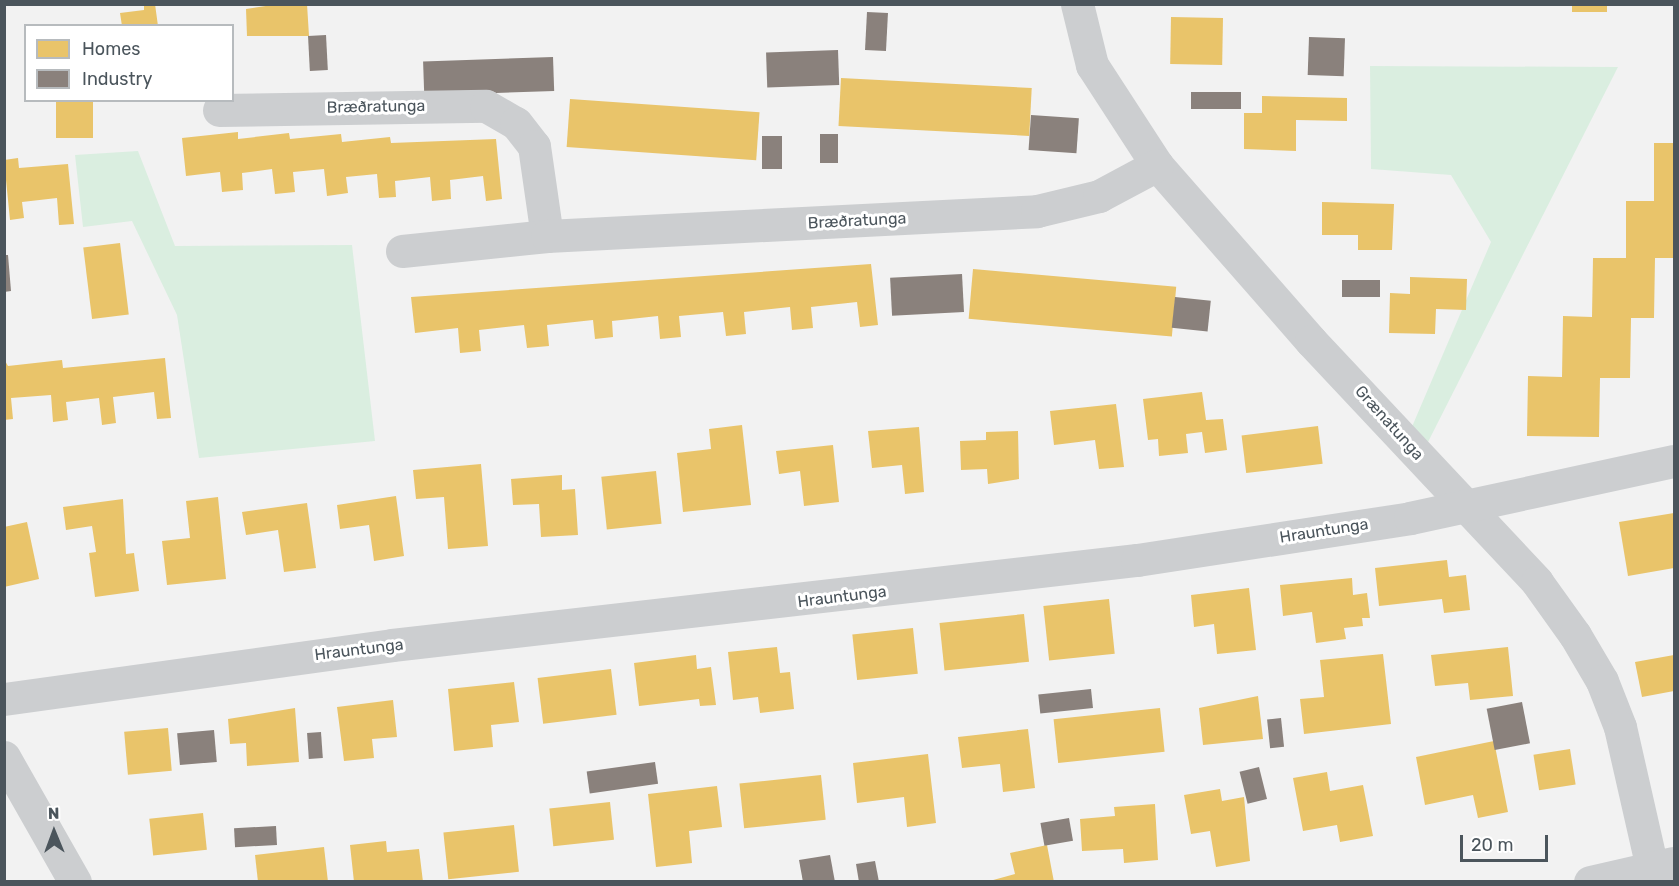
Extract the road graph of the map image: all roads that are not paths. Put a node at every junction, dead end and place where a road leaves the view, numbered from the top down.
1 (1077, 4) edge
2 (219, 110) dead end
3 (1157, 165) junction
4 (547, 236) junction
5 (402, 251) dead end
6 (1674, 461) edge
7 (1463, 504) junction
8 (4, 699) edge
9 (4, 757) edge
10 (1663, 865) edge
11 (75, 882) edge
12 (1590, 882) edge

1 - 3 street, Grænatunga
2 - 4 street, Bræðratunga
3 - 4 street, Bræðratunga
3 - 7 street, Grænatunga
4 - 5 street, Bræðratunga
6 - 7 street, Hrauntunga
7 - 8 street, Hrauntunga
7 - 10 street, Grænatunga
9 - 11 street
10 - 12 street

